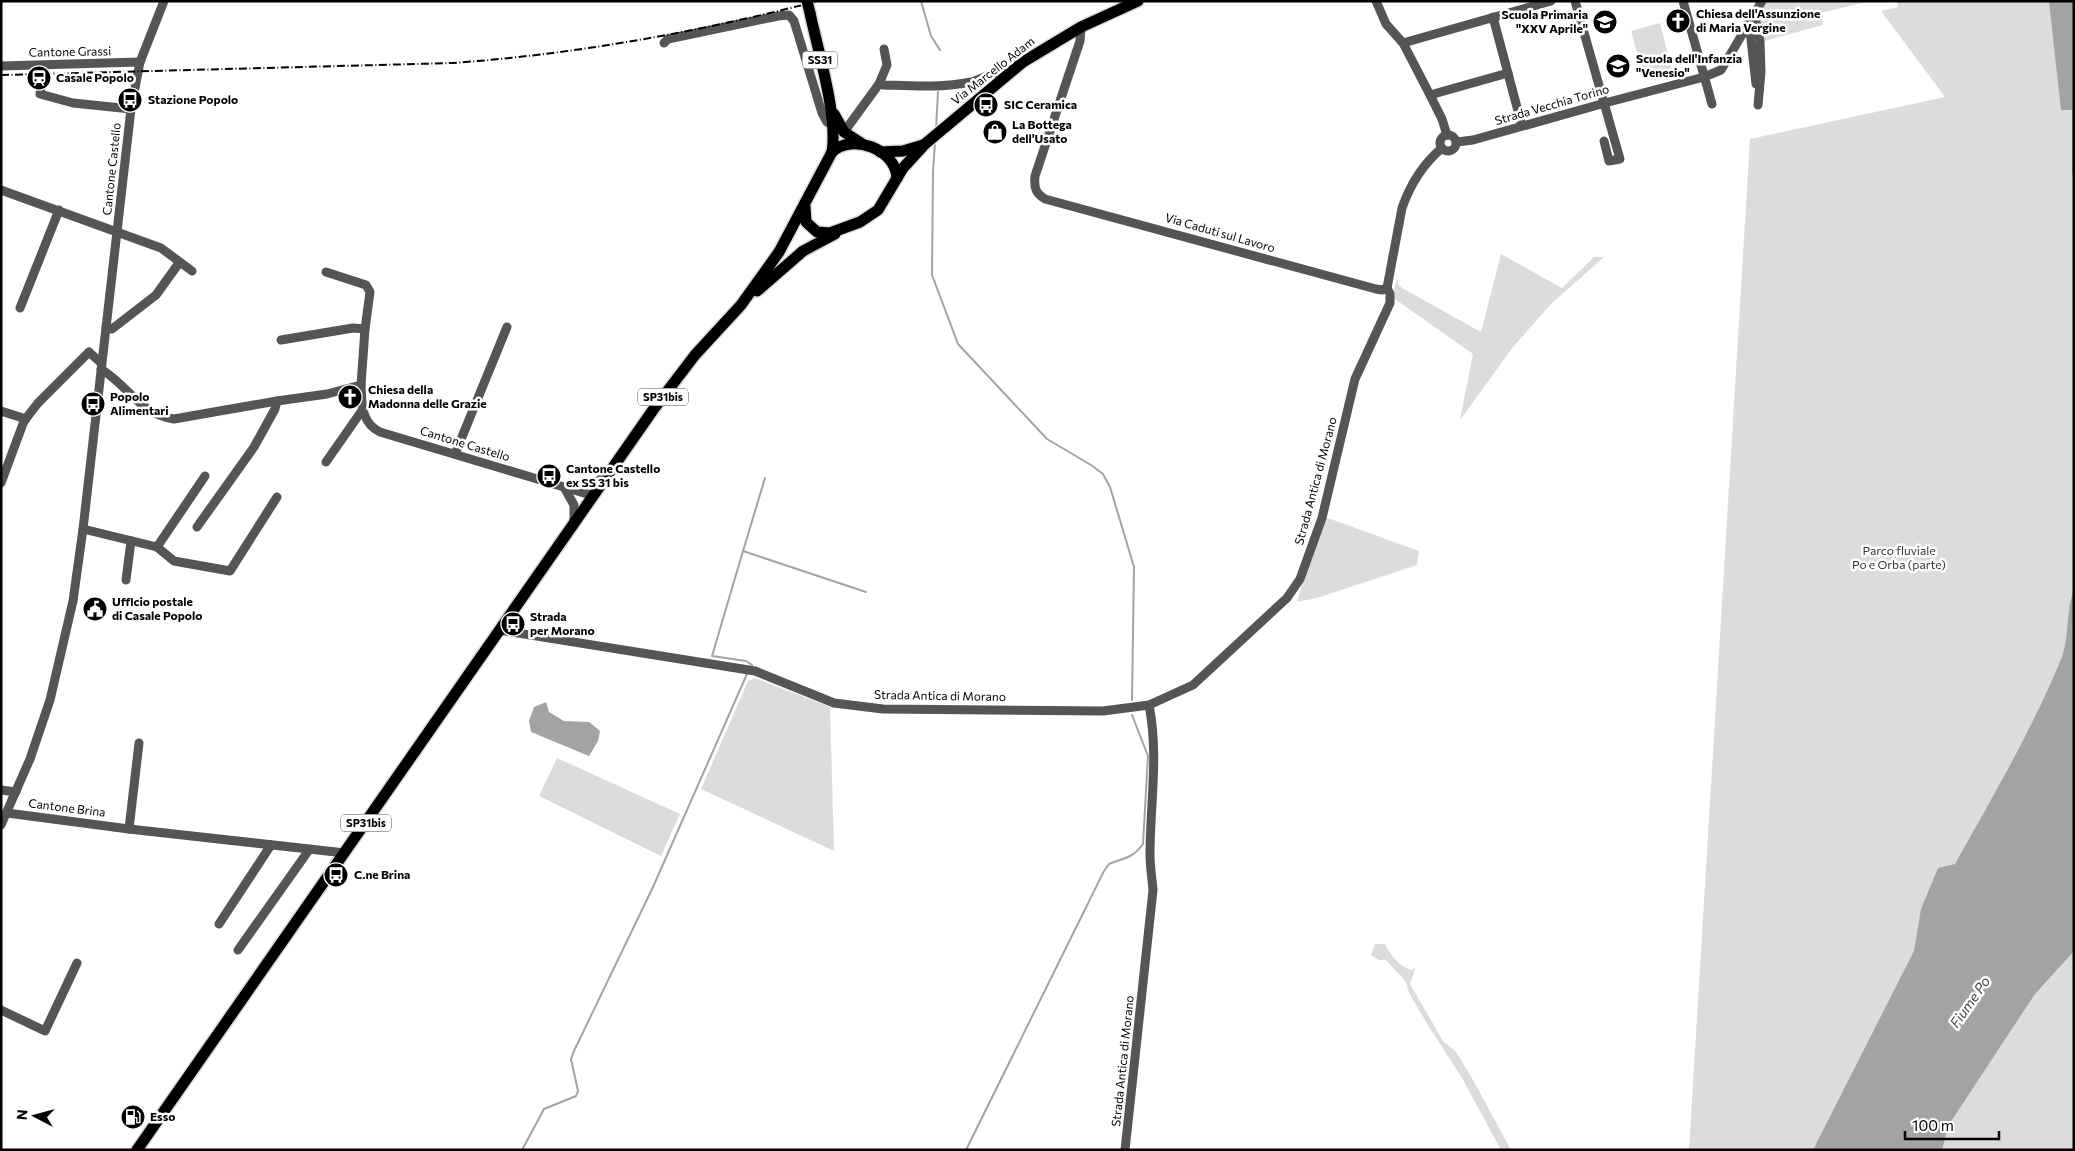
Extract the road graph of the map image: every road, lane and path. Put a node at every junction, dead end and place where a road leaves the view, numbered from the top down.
1 (164, 1) edge
2 (807, 1) edge
3 (1138, 1) edge
4 (1376, 1) edge
5 (1552, 1) edge
6 (1575, 1) edge
7 (1683, 1) edge
8 (1762, 1) edge
9 (1520, 5) edge
10 (1754, 13) junction
11 (1493, 17) junction
12 (1749, 22) junction
13 (1081, 27) junction
14 (1069, 33) junction
15 (664, 43) dead end
16 (1402, 43) junction
17 (884, 48) dead end
18 (1075, 56) junction
19 (140, 65) junction
20 (1, 66) edge
21 (1508, 73) junction
22 (1008, 75) junction
23 (1704, 77) junction
24 (879, 84) junction
25 (41, 88) dead end
26 (1430, 95) junction
27 (1605, 102) junction
28 (1712, 104) dead end
29 (131, 109) junction
30 (1522, 126) junction
31 (840, 129) junction
32 (1446, 135) junction
33 (1604, 140) dead end
34 (1457, 142) junction
35 (927, 143) junction
36 (863, 144) junction
37 (1442, 148) junction
38 (832, 152) junction
39 (878, 152) junction
40 (897, 178) junction
41 (1, 190) edge
42 (805, 206) junction
43 (59, 210) junction
44 (840, 230) junction
45 (117, 232) junction
46 (179, 263) junction
47 (192, 271) dead end
48 (326, 272) dead end
49 (1387, 288) junction
50 (741, 305) junction
51 (20, 308) dead end
52 (507, 327) dead end
53 (106, 328) junction
54 (364, 329) junction
55 (281, 340) dead end
56 (101, 366) junction
57 (361, 385) junction
58 (277, 401) junction
59 (363, 409) junction
60 (1, 411) edge
61 (26, 419) junction
62 (455, 454) junction
63 (326, 462) dead end
64 (610, 472) junction
65 (205, 476) dead end
66 (1, 483) edge
67 (567, 488) junction
68 (594, 496) junction
69 (277, 497) dead end
70 (574, 525) junction
71 (197, 527) dead end
72 (83, 529) junction
73 (131, 541) junction
74 (157, 547) junction
75 (126, 580) dead end
76 (73, 601) joint
77 (500, 630) junction
78 (1149, 705) junction
79 (139, 743) dead end
80 (1, 790) edge
81 (16, 792) junction
82 (7, 813) junction
83 (1, 826) edge
84 (129, 829) junction
85 (271, 845) junction
86 (309, 850) junction
87 (345, 853) junction
88 (219, 924) dead end
89 (238, 950) dead end
90 (77, 963) dead end
91 (1, 1010) edge
92 (137, 1150) edge
93 (1125, 1150) edge

1 - 19 street
2 - 31 main road, SS31, bridge
3 - 13 main road, Via Marcello Adam
4 - 16 street
5 - 9 street
6 - 27 street
7 - 23 street
8 - 10 street, Strada Vecchia Torino
9 - 11 street
10 - 12 street, Strada Vecchia Torino
10 - 12 street
11 - 16 street
11 - 21 street
12 - 23 street, Strada Vecchia Torino
13 - 14 main road, Via Marcello Adam
13 - 18 street, Via Caduti sul Lavoro
14 - 18 street
14 - 22 main road, Via Marcello Adam
15 - 31 street
16 - 26 street
17 - 24 street
18 - 49 street, Via Caduti sul Lavoro
19 - 20 street, Cantone Grassi
19 - 29 street, Cantone Castello
21 - 26 street
21 - 30 street
22 - 24 street
22 - 35 main road, Via Marcello Adam
23 - 27 street, Strada Vecchia Torino
23 - 28 street
24 - 31 street
25 - 29 street, Cantone Castello
26 - 32 street
27 - 30 street, Strada Vecchia Torino
27 - 33 street
29 - 45 street, Cantone Castello
30 - 34 street, Strada Vecchia Torino
31 - 36 main road, SS31
31 - 38 main road
32 - 34 street
32 - 37 street
34 - 37 street
35 - 39 main road, Via Marcello Adam
35 - 40 main road, Via Marcello Adam
36 - 38 main road
36 - 39 main road
37 - 49 street
38 - 42 main road
39 - 40 main road
40 - 44 main road
41 - 43 street, Cantone Castello
42 - 44 main road
42 - 50 main road, SP31bis
43 - 45 street, Cantone Castello
43 - 51 street
44 - 50 main road, SP31bis
45 - 46 street, Cantone Castello
45 - 53 street, Cantone Castello
46 - 47 street, Cantone Castello
46 - 53 street
48 - 54 street, Cantone Castello
49 - 78 street, Strada Antica di Morano
50 - 64 main road, SP31bis
52 - 62 street
53 - 56 street, Cantone Castello
54 - 55 street
54 - 57 street, Cantone Castello
56 - 58 street
56 - 61 street
56 - 72 street, Cantone Castello
57 - 58 street
57 - 59 street, Cantone Castello
58 - 71 street
59 - 62 street, Cantone Castello
59 - 63 street
60 - 61 street
61 - 66 street
62 - 67 street, Cantone Castello
64 - 67 street
64 - 68 main road, SP31bis
65 - 74 street
67 - 68 street, Cantone Castello
67 - 70 street
68 - 70 main road, SP31bis
69 - 74 street
70 - 77 main road, SP31bis
72 - 73 street
72 - 76 street, Cantone Castello
73 - 74 street
73 - 75 street
76 - 81 street, Cantone Brina
77 - 78 street, Strada Antica di Morano
77 - 87 main road, SP31bis
78 - 93 street, Strada Antica di Morano
79 - 84 street
80 - 81 street
81 - 82 street, Cantone Brina
82 - 83 street
82 - 84 street, Cantone Brina
84 - 85 street, Cantone Brina
85 - 86 street, Cantone Brina
85 - 88 street
86 - 87 street, Cantone Brina
86 - 89 street
87 - 92 main road, SP31bis
90 - 91 street

